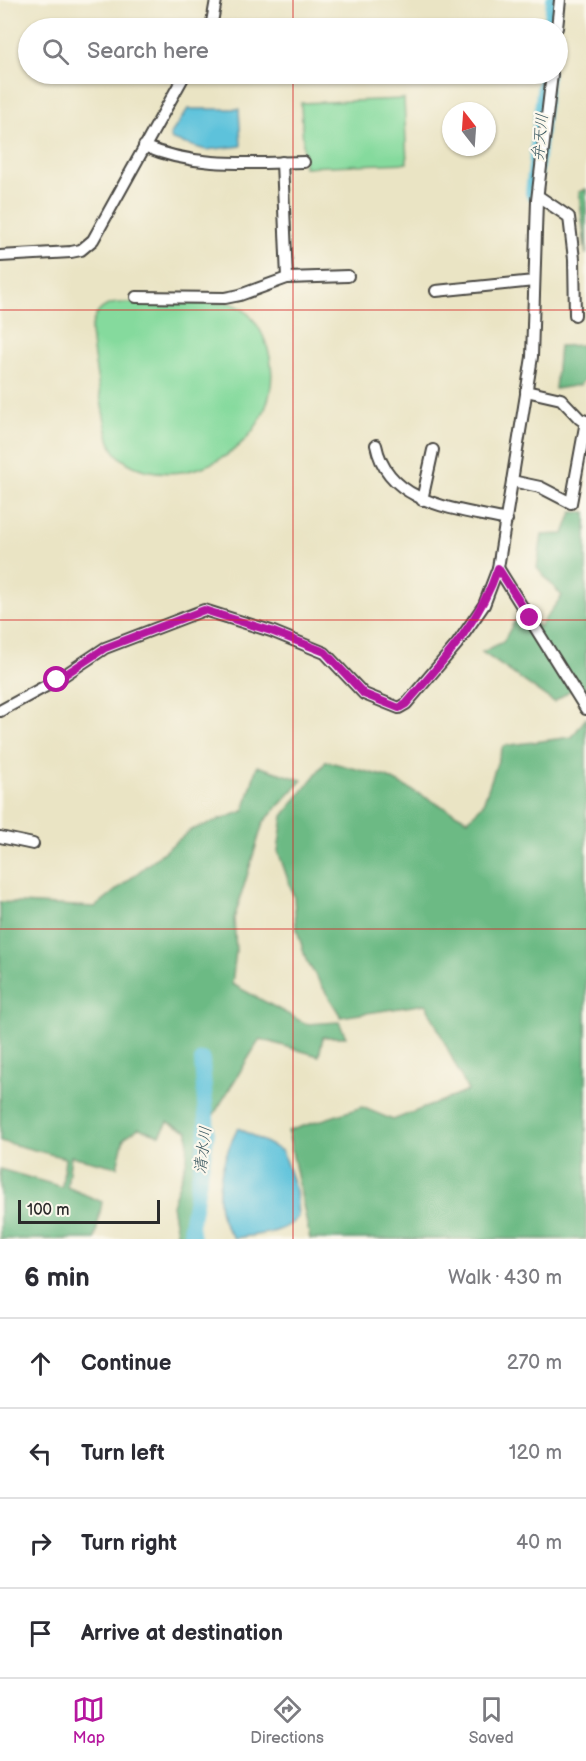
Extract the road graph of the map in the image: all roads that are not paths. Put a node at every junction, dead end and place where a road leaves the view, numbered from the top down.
1 (216, 0) edge
2 (560, 0) edge
3 (213, 18) edge
4 (558, 18) edge
5 (179, 84) edge
6 (551, 84) edge
7 (144, 146) junction
8 (282, 162) junction
9 (304, 162) dead end
10 (538, 196) junction
11 (0, 256) edge
12 (348, 276) dead end
13 (287, 278) junction
14 (534, 281) junction
15 (436, 291) dead end
16 (135, 297) dead end
17 (575, 315) dead end
18 (526, 391) junction
19 (376, 445) dead end
20 (433, 450) dead end
21 (512, 481) junction
22 (422, 500) junction
23 (507, 519) junction
24 (498, 568) junction
25 (586, 709) edge
26 (0, 711) edge
27 (0, 837) edge
28 (33, 844) dead end

1 - 3 street
2 - 4 street
5 - 7 street
6 - 10 street
7 - 8 street
7 - 11 street
8 - 9 street
8 - 13 street
10 - 14 street
10 - 17 street
12 - 13 street
13 - 16 street
14 - 15 street
14 - 18 street
18 - 21 street
18 - 21 street
19 - 22 street
20 - 22 street
21 - 23 street
22 - 23 street
23 - 24 street
24 - 25 street
24 - 26 street
27 - 28 street

